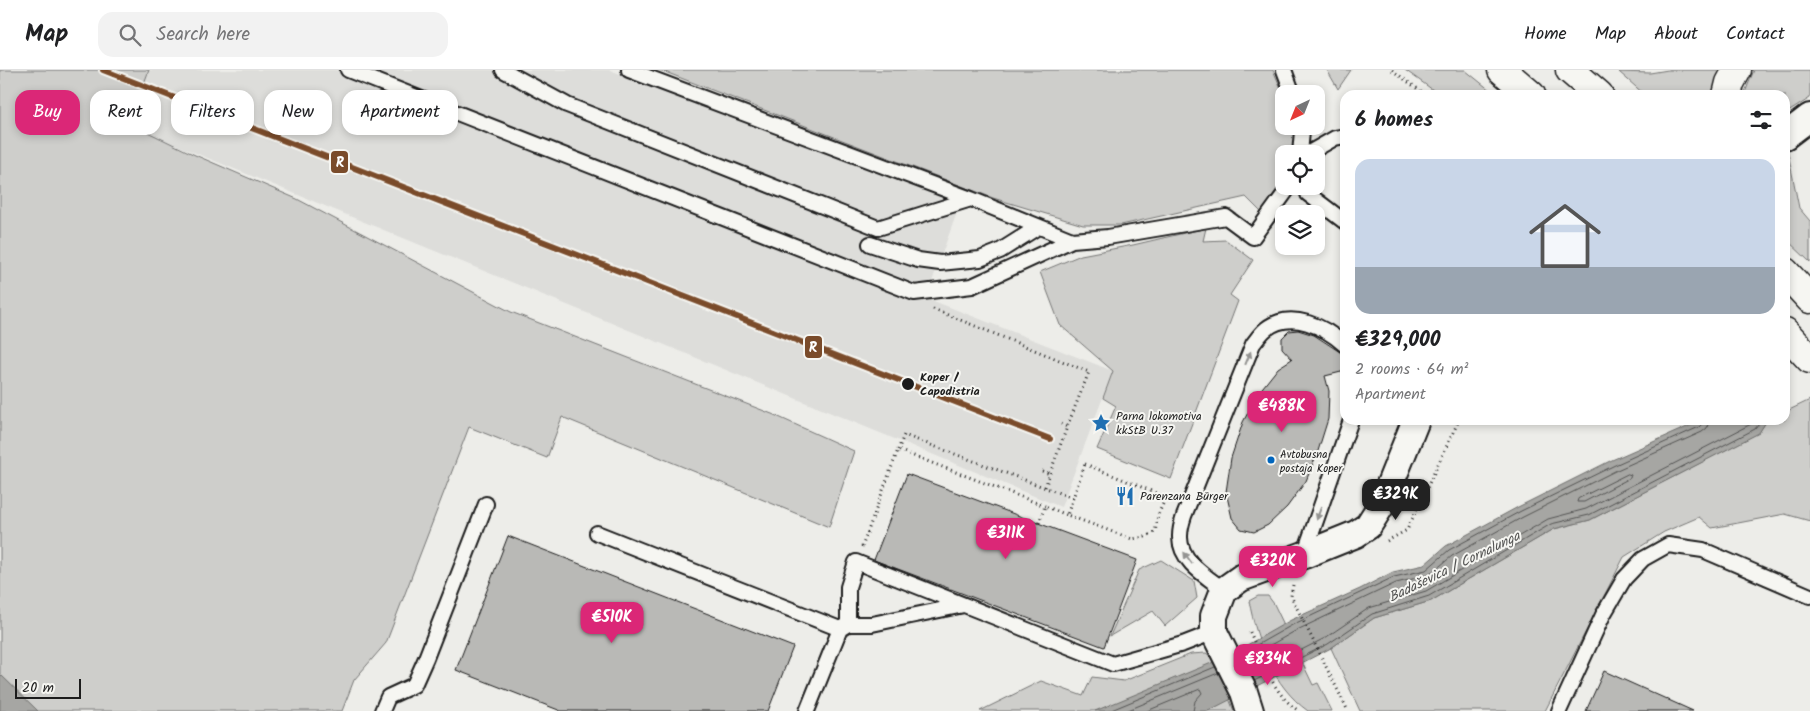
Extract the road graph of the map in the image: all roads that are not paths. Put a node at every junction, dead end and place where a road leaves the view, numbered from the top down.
1 (348, 70) edge
2 (503, 70) edge
3 (629, 70) edge
4 (1284, 70) edge
5 (1502, 70) edge
6 (1570, 70) edge
7 (1737, 70) edge
8 (1290, 85) edge
9 (1525, 90) edge
10 (1593, 90) edge
11 (1728, 90) edge
12 (1810, 117) edge
13 (1790, 132) edge
14 (1340, 137) edge
15 (1323, 145) edge
16 (1283, 195) edge
17 (1309, 195) edge
18 (971, 199) junction
19 (1340, 218) edge
20 (1038, 227) junction
21 (1072, 240) junction
22 (870, 244) dead end
23 (1790, 277) edge
24 (1810, 299) edge
25 (1790, 337) edge
26 (1340, 340) edge
27 (1810, 358) edge
28 (1349, 425) edge
29 (1414, 425) edge
30 (486, 504) dead end
31 (597, 533) dead end
32 (1304, 555) junction
33 (1224, 590) junction
34 (1810, 596) edge
35 (964, 606) junction
36 (844, 626) junction
37 (1214, 632) junction
38 (1247, 701) edge
39 (1272, 701) edge
40 (382, 711) edge
41 (807, 711) edge
42 (1559, 711) edge

1 - 21 lane
2 - 18 lane
3 - 18 lane
4 - 8 lane
5 - 9 highway
6 - 10 highway
7 - 11 highway
12 - 13 street
14 - 15 lane
16 - 21 lane
17 - 19 lane
18 - 20 lane
20 - 21 lane
20 - 22 lane
23 - 24 highway
25 - 27 highway
33 -> 26 lane
28 -> 32 lane
29 - 32 street
30 - 40 lane
31 - 36 lane
32 - 33 street
33 - 37 street
34 - 42 lane
35 - 36 lane
35 - 36 lane
35 - 37 lane
36 - 41 lane
37 - 38 street
38 - 39 street

